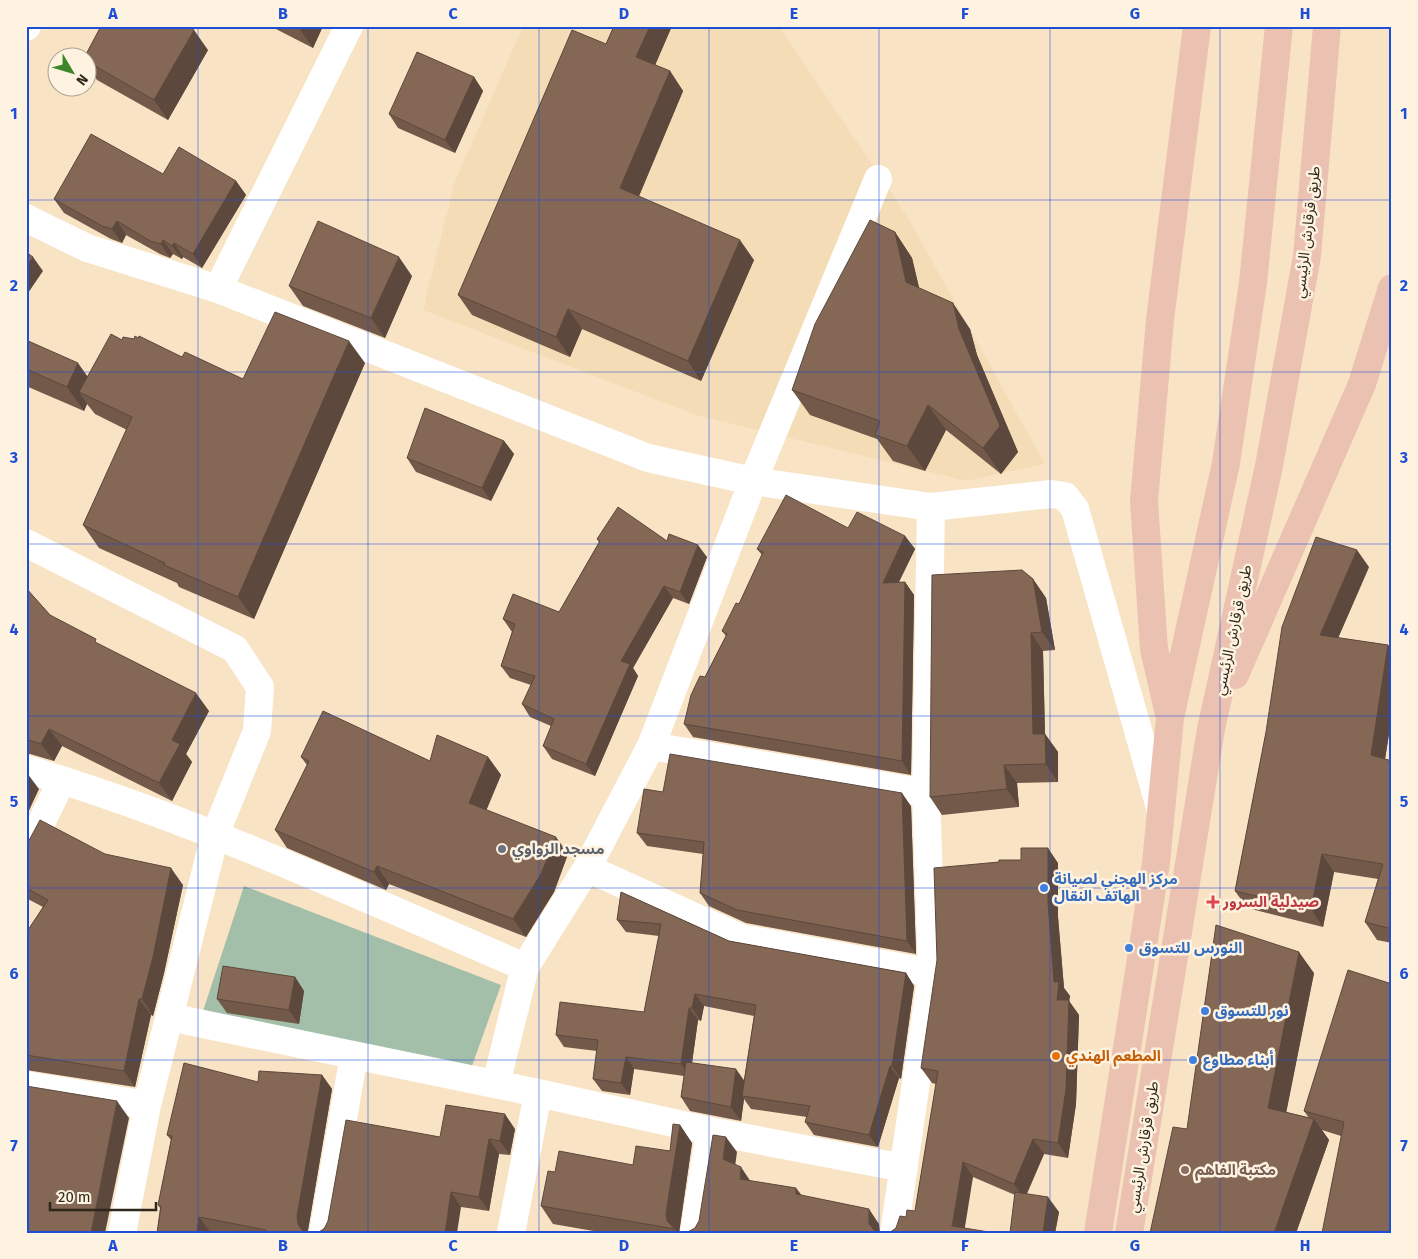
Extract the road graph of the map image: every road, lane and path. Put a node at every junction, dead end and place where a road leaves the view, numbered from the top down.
1 (349, 26) edge
2 (1186, 26) edge
3 (1197, 26) edge
4 (1279, 26) edge
5 (1327, 26) edge
6 (1194, 59) junction
7 (878, 179) dead end
8 (26, 218) edge
9 (1392, 288) edge
10 (218, 289) junction
11 (753, 481) junction
12 (930, 507) junction
13 (26, 543) edge
14 (1170, 718) junction
15 (1211, 729) junction
16 (651, 746) junction
17 (26, 769) edge
18 (62, 780) junction
19 (926, 793) junction
20 (1161, 811) junction
21 (216, 835) junction
22 (26, 854) edge
23 (587, 868) junction
24 (526, 968) junction
25 (932, 974) junction
26 (169, 1017) junction
27 (354, 1055) junction
28 (496, 1084) junction
29 (26, 1085) edge
30 (538, 1093) junction
31 (147, 1105) junction
32 (710, 1132) junction
33 (904, 1168) junction
34 (122, 1233) edge
35 (323, 1233) edge
36 (511, 1233) edge
37 (694, 1233) edge
38 (894, 1233) edge
39 (1098, 1233) edge
40 (1129, 1233) edge

1 - 10 street
2 - 6 main road
3 - 6 main road
4 - 14 main road, طريق قرقارش الرئيسي
5 - 15 main road, طريق قرقارش الرئيسي
6 - 14 main road
7 - 11 street
8 - 10 street
9 - 15 main road
10 - 11 street
11 - 12 street
11 - 16 street
12 - 19 street
12 - 20 street
13 - 21 street
14 - 20 main road, طريق قرقارش الرئيسي
15 - 40 main road, طريق قرقارش الرئيسي
16 - 19 street
16 - 23 street
17 - 18 street
18 - 21 street
18 - 22 street
19 - 25 street
20 - 39 main road, طريق قرقارش الرئيسي
21 - 24 street
21 - 26 street
23 - 24 street
23 - 25 street
24 - 28 street
25 - 33 street
26 - 27 street
26 - 31 street
27 - 28 street
27 - 35 street
28 - 30 street
29 - 31 street
30 - 32 street
30 - 36 street
31 - 34 street
32 - 33 street
32 - 37 street
33 - 38 street

